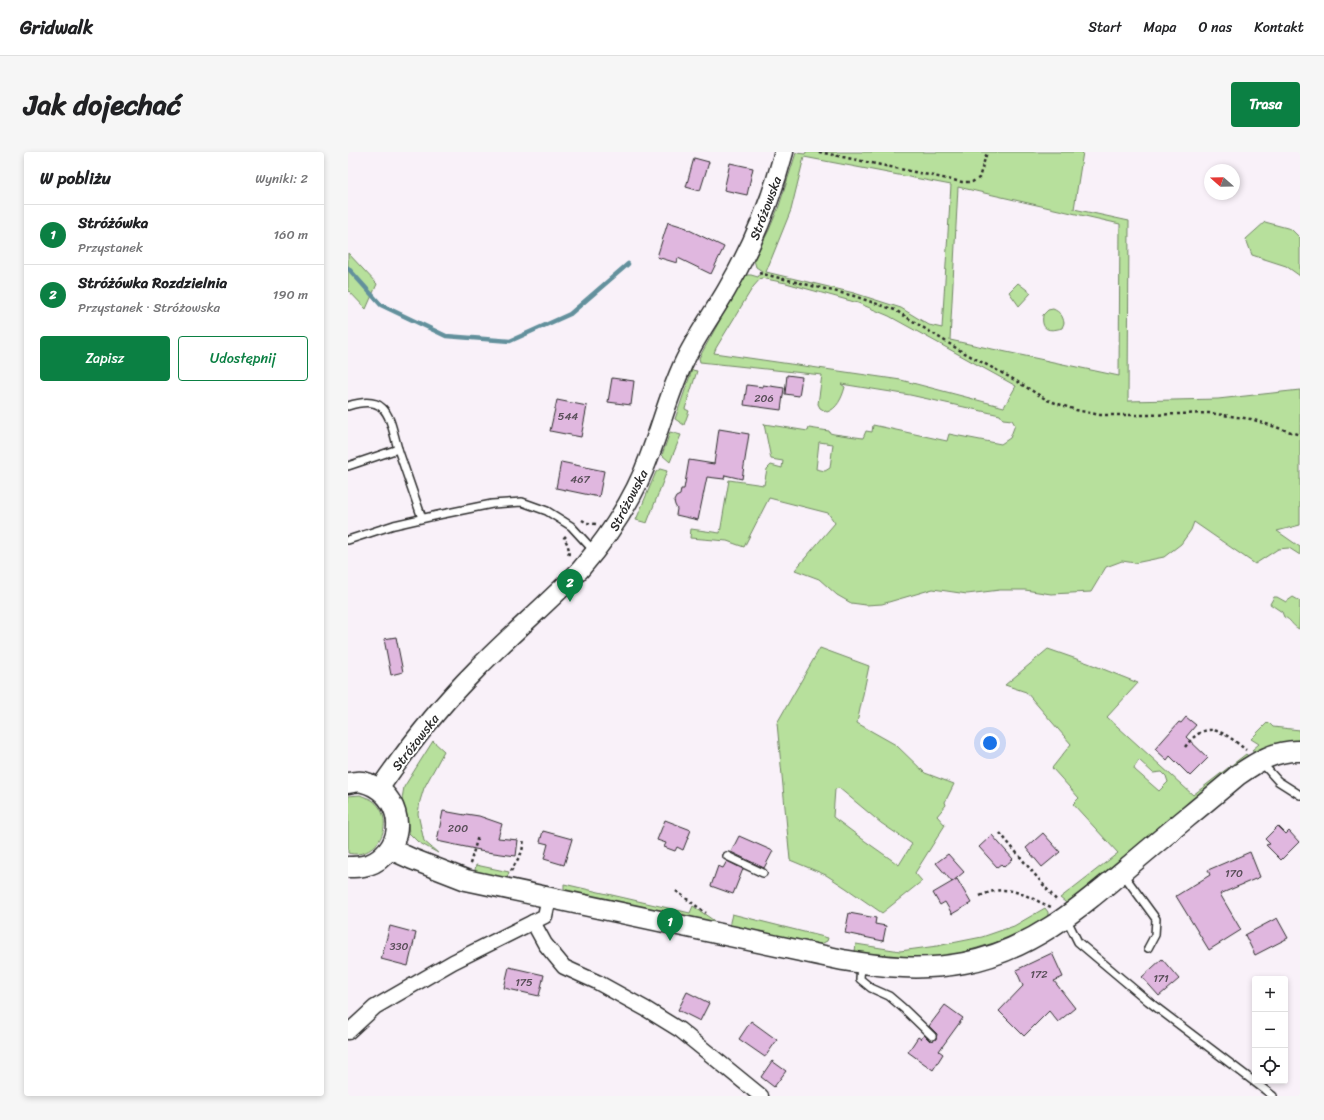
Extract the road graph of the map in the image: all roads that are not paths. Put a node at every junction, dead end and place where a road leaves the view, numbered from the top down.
1 (784, 152) edge
2 (348, 406) edge
3 (398, 449) junction
4 (348, 466) edge
5 (422, 518) junction
6 (348, 540) edge
7 (595, 553) junction
8 (1300, 751) edge
9 (1260, 760) junction
10 (348, 783) edge
11 (379, 788) junction
12 (1300, 795) edge
13 (390, 849) junction
14 (727, 856) dead end
15 (348, 867) edge
16 (1121, 872) junction
17 (763, 873) dead end
18 (549, 897) junction
19 (1066, 918) junction
20 (533, 922) junction
21 (1148, 948) dead end
22 (861, 963) junction
23 (348, 1032) edge
24 (932, 1036) dead end
25 (761, 1096) edge
26 (1273, 1096) edge

1 - 7 street, Stróżowska
2 - 3 lane
3 - 4 lane
3 - 5 lane
5 - 6 lane
5 - 7 lane
7 - 11 street, Stróżowska
8 - 9 main road
9 - 12 lane
9 - 16 main road
10 - 11 main road
11 - 13 main road
13 - 15 main road
13 - 18 main road
14 - 17 lane
16 - 19 main road
16 - 21 lane
18 - 20 street
18 - 22 main road
19 - 22 main road
19 - 26 lane
20 - 23 street
20 - 25 street
22 - 24 lane

